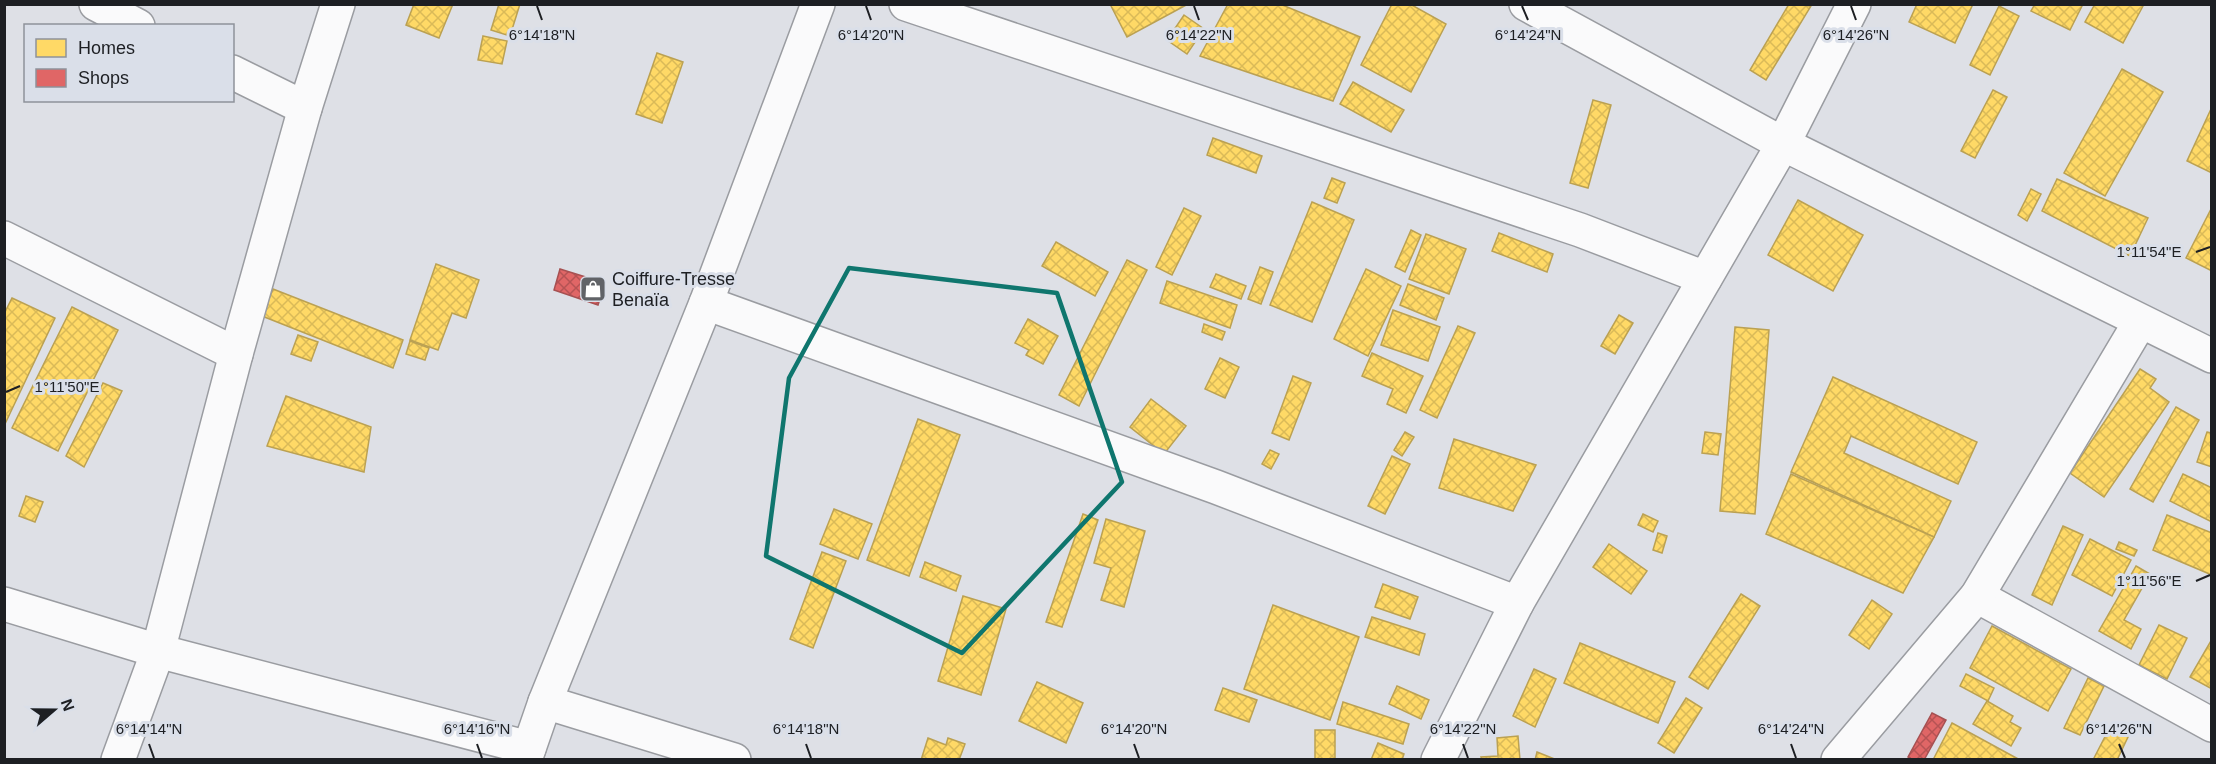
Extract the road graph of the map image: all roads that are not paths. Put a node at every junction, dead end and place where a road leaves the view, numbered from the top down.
1 (96, 4) edge
2 (338, 4) edge
3 (818, 4) edge
4 (906, 4) edge
5 (1526, 4) edge
6 (1854, 4) edge
7 (134, 24) edge
8 (234, 73) edge
9 (305, 108) junction
10 (1783, 144) junction
11 (4, 238) edge
12 (1705, 278) junction
13 (706, 303) junction
14 (2140, 322) junction
15 (236, 354) junction
16 (2211, 356) edge
17 (1977, 596) junction
18 (1517, 603) junction
19 (4, 604) edge
20 (158, 651) junction
21 (545, 702) junction
22 (2211, 724) edge
23 (527, 754) edge
24 (118, 759) edge
25 (734, 759) edge
26 (1438, 759) edge
27 (1838, 759) edge

1 - 7 street
2 - 9 street
3 - 13 street
4 - 12 street
5 - 10 street
6 - 10 street
8 - 9 street
9 - 15 street
10 - 12 street
10 - 14 street
11 - 15 street
12 - 18 street
13 - 18 street
13 - 21 street
14 - 16 street
14 - 17 street
15 - 20 street
17 - 22 street
17 - 27 street
18 - 26 street
19 - 20 street
20 - 23 street
20 - 24 street
21 - 23 street
21 - 25 street

